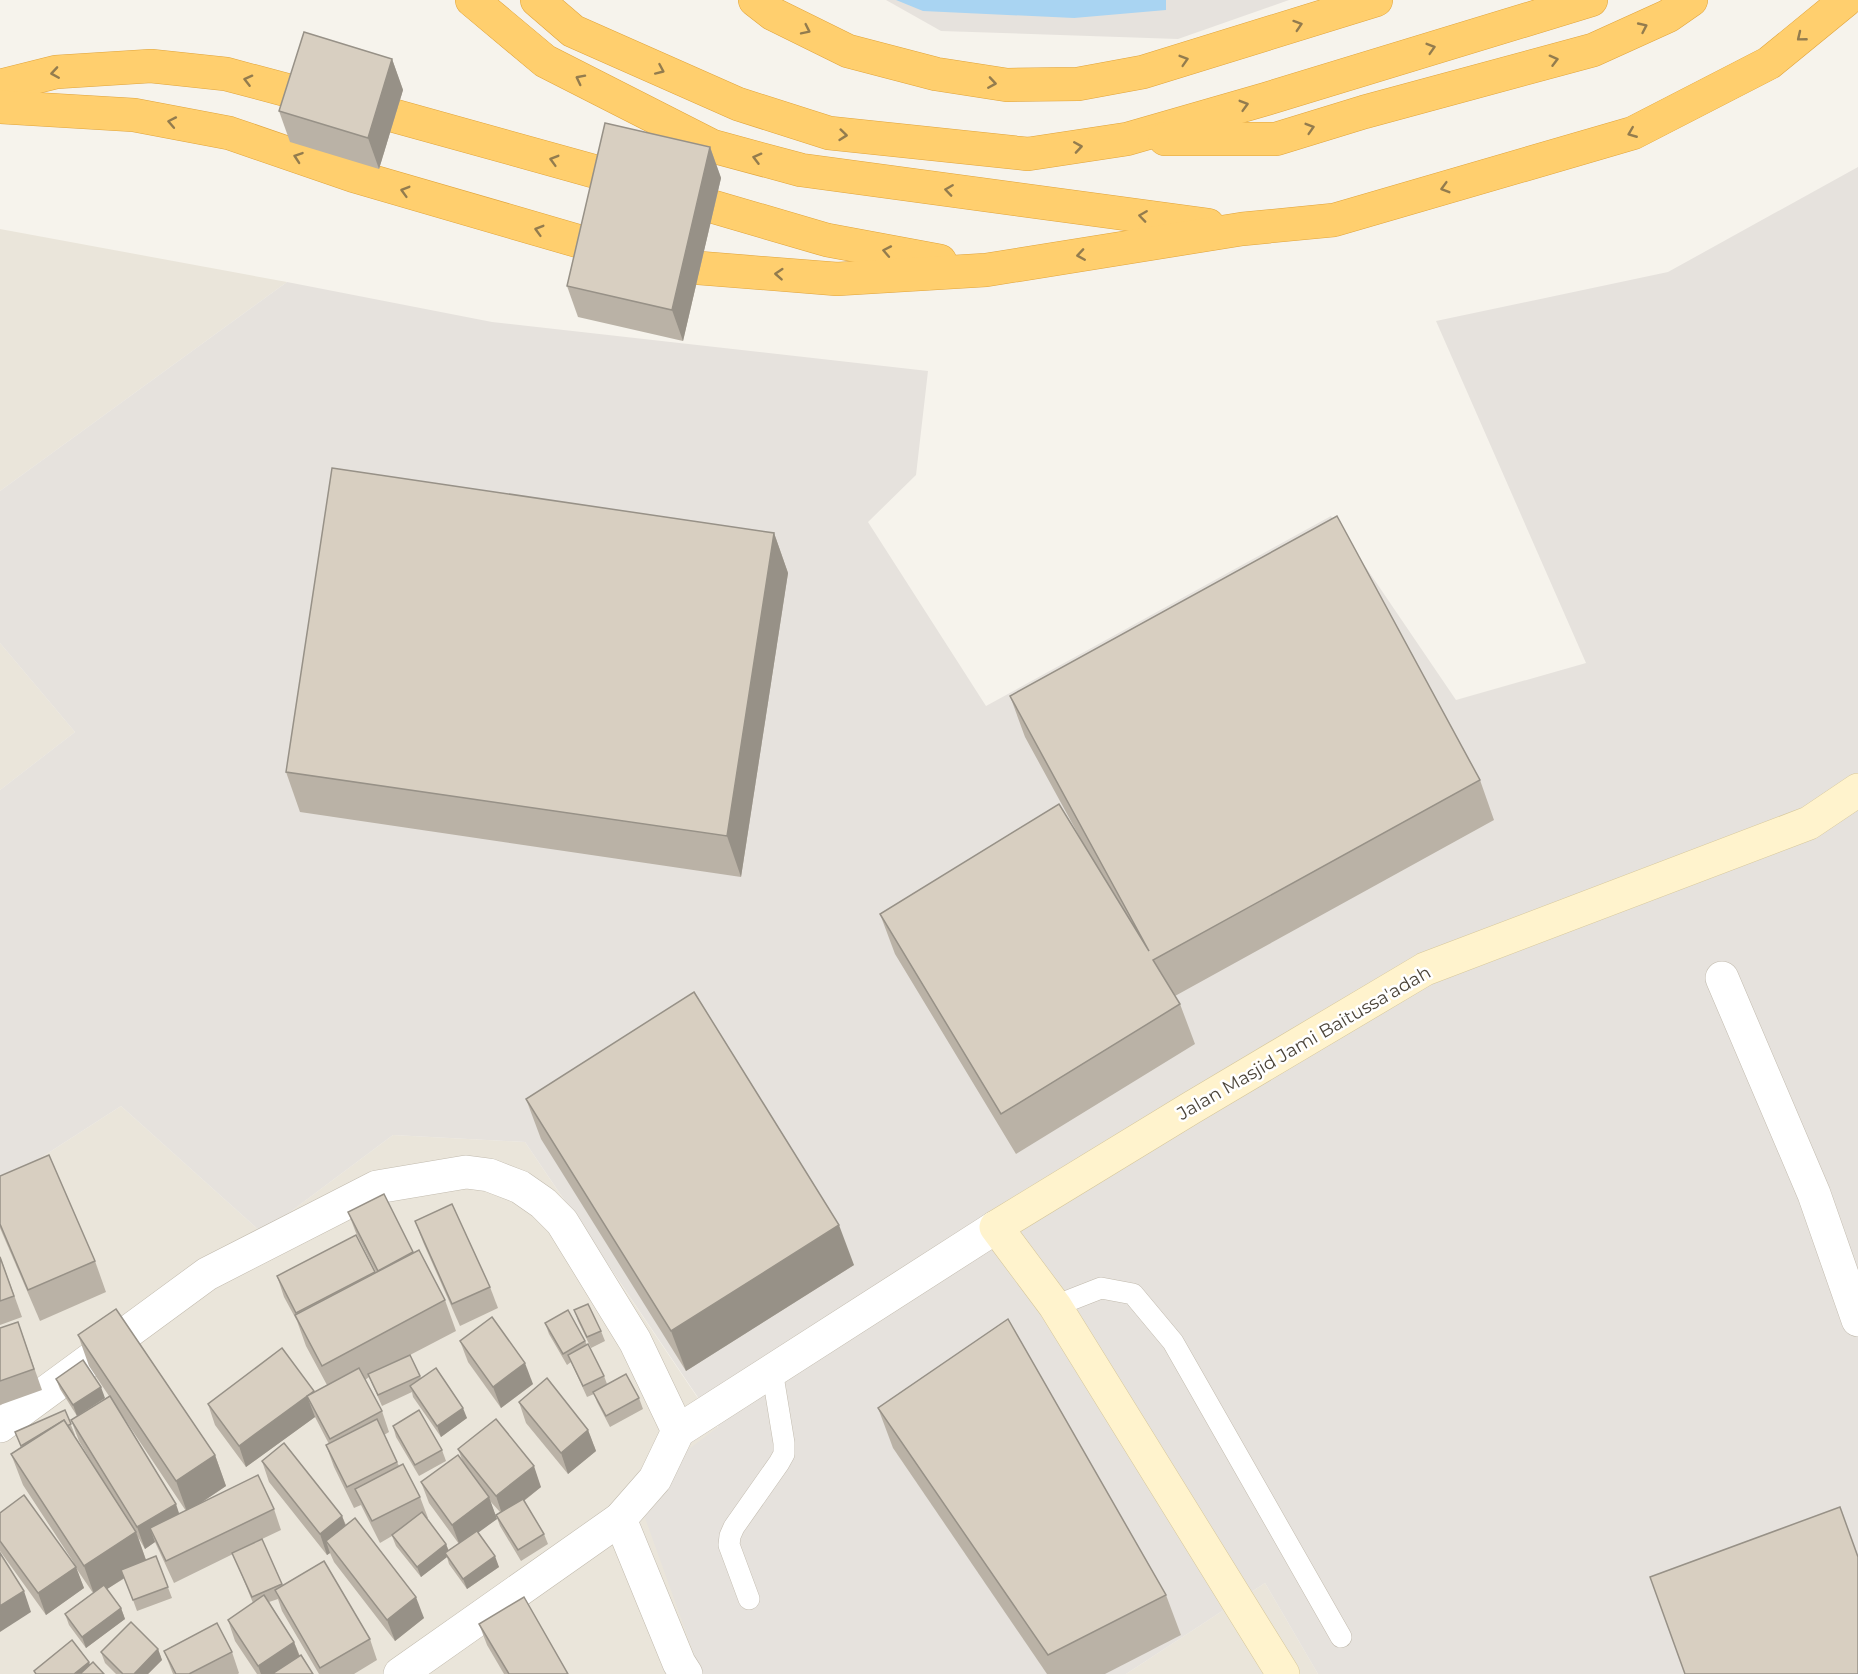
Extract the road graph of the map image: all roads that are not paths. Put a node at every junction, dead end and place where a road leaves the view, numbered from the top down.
1 (472, 0) edge
2 (537, 0) edge
3 (755, 0) edge
4 (1376, 0) edge
5 (1591, 0) edge
6 (1691, 0) edge
7 (1846, 0) edge
8 (0, 86) edge
9 (305, 95) edge
10 (0, 107) edge
11 (395, 116) dead end
12 (1128, 139) junction
13 (611, 176) edge
14 (714, 207) dead end
15 (1242, 229) junction
16 (595, 246) edge
17 (699, 268) dead end
18 (986, 270) junction
19 (1858, 790) edge
20 (1722, 978) dead end
21 (996, 1227) junction
22 (1055, 1306) junction
23 (1858, 1320) edge
24 (772, 1370) junction
25 (0, 1426) edge
26 (678, 1431) junction
27 (620, 1519) junction
28 (749, 1599) dead end
29 (1341, 1636) dead end
30 (676, 1670) edge
31 (400, 1674) edge
32 (1283, 1674) edge

15 -> 1 highway
2 -> 12 highway
3 -> 4 highway
12 -> 5 highway
12 -> 6 highway
7 -> 15 highway
9 -> 8 highway
16 -> 10 highway
13 -> 11 highway
18 -> 14 highway
15 -> 18 highway
18 -> 17 highway
19 - 21 street, Jalan Masjid Jami Baitussa'adah
20 - 23 street
21 - 22 street
21 - 24 street
22 - 29 lane
22 - 32 street
24 - 26 street
24 - 28 lane
25 - 26 street
26 - 27 street
27 - 30 street
27 - 31 street

